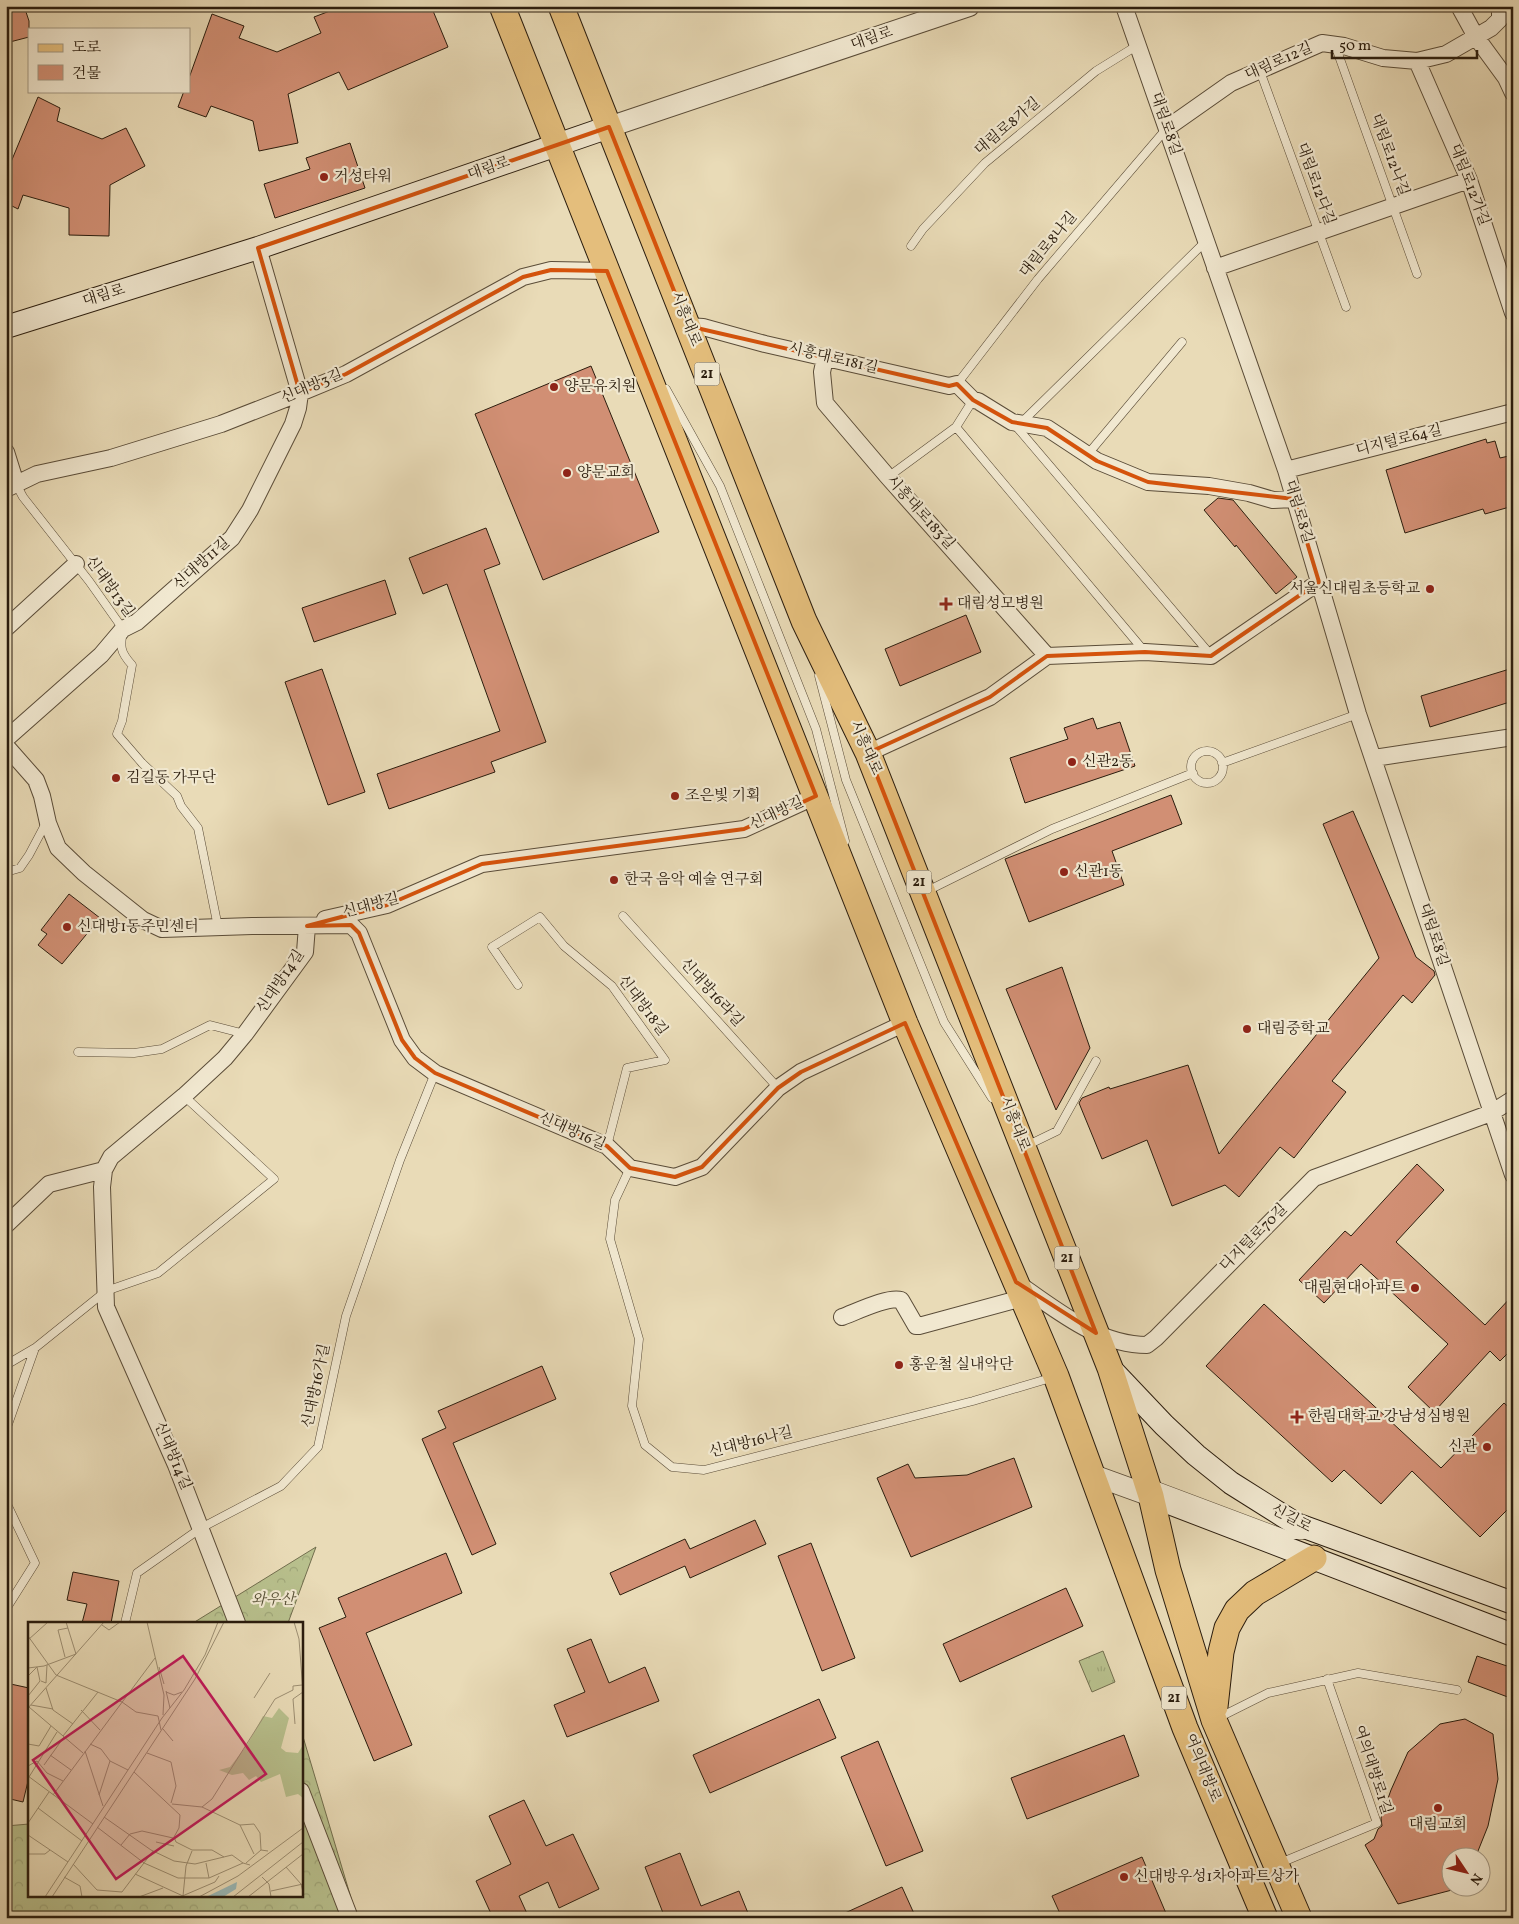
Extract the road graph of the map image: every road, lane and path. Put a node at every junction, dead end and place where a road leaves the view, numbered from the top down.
1 (502, 6) edge
2 (561, 6) edge
3 (970, 6) edge
4 (1124, 6) edge
5 (1460, 6) edge
6 (1500, 6) edge
7 (1476, 37) junction
8 (1138, 45) junction
9 (1335, 45) junction
10 (1417, 61) junction
11 (1260, 71) junction
12 (1513, 93) edge
13 (609, 127) junction
14 (1167, 128) junction
15 (557, 145) junction
16 (1469, 180) junction
17 (1393, 207) junction
18 (1318, 233) junction
19 (1206, 241) junction
20 (911, 246) dead end
21 (258, 248) junction
22 (1215, 268) junction
23 (607, 271) junction
24 (1416, 274) dead end
25 (1346, 307) dead end
26 (1513, 313) edge
27 (625, 315) junction
28 (688, 326) junction
29 (6, 327) edge
30 (1182, 342) dead end
31 (825, 358) junction
32 (658, 374) dead end
33 (662, 383) dead end
34 (957, 384) junction
35 (300, 393) junction
36 (973, 400) junction
37 (1513, 412) edge
38 (1017, 422) junction
39 (956, 428) junction
40 (6, 452) edge
41 (1088, 454) junction
42 (1286, 470) junction
43 (888, 477) junction
44 (11, 486) edge
45 (1294, 499) junction
46 (76, 564) junction
47 (1319, 582) junction
48 (804, 621) junction
49 (6, 628) edge
50 (123, 629) junction
51 (1145, 652) junction
52 (1047, 656) junction
53 (1211, 656) junction
54 (1358, 714) junction
55 (1513, 737) edge
56 (6, 739) edge
57 (6, 746) edge
58 (868, 753) junction
59 (1374, 758) junction
60 (1222, 763) junction
61 (1192, 773) junction
62 (816, 796) junction
63 (48, 819) junction
64 (848, 851) dead end
65 (850, 860) dead end
66 (6, 872) edge
67 (923, 893) junction
68 (623, 916) dead end
69 (867, 925) junction
70 (307, 926) junction
71 (218, 927) junction
72 (518, 984) dead end
73 (905, 1023) junction
74 (245, 1034) junction
75 (78, 1052) dead end
76 (1096, 1061) dead end
77 (435, 1073) junction
78 (778, 1088) junction
79 (184, 1096) junction
80 (1513, 1099) edge
81 (1491, 1113) junction
82 (607, 1146) junction
83 (1023, 1148) junction
84 (630, 1168) junction
85 (104, 1170) junction
86 (1513, 1175) edge
87 (6, 1225) edge
88 (1019, 1290) junction
89 (106, 1291) junction
90 (842, 1317) dead end
91 (1096, 1333) junction
92 (35, 1348) junction
93 (6, 1365) edge
94 (1110, 1368) junction
95 (1056, 1376) junction
96 (6, 1430) edge
97 (1093, 1475) junction
98 (1148, 1489) junction
99 (6, 1502) edge
100 (201, 1528) junction
101 (1328, 1537) junction
102 (1314, 1558) junction
103 (1513, 1603) edge
104 (6, 1609) edge
105 (125, 1622) edge
106 (237, 1622) edge
107 (1513, 1634) edge
108 (1327, 1679) junction
109 (1457, 1690) dead end
110 (1214, 1720) junction
111 (302, 1794) edge
112 (1276, 1865) junction
113 (350, 1918) edge
114 (1265, 1918) edge
115 (1299, 1918) edge

1 - 15 main road
2 - 13 main road, 시흥대로 / 21
3 - 13 street, 대림로
4 - 8 street, 대림로8길
5 - 7 street
6 - 7 street, 대림로12길
7 - 10 street, 대림로12길
7 - 12 street
8 - 14 street, 대림로8길
8 - 20 lane, 대림로8가길
9 - 10 street, 대림로12길
9 - 11 street, 대림로12길
9 - 17 lane, 대림로12나길
10 - 16 street, 대림로12가길
11 - 14 street, 대림로12길
11 - 18 lane, 대림로12다길
13 - 15 main road, 대림로
13 - 28 main road, 시흥대로 / 21
14 - 19 street, 대림로8길
14 - 34 lane, 대림로8나길
15 - 21 main road, 대림로
15 - 23 main road
16 - 17 street
16 - 26 street, 대림로12가길
17 - 18 street
17 - 24 lane, 대림로12나길
18 - 22 street
18 - 25 lane, 대림로12다길
19 - 22 street, 대림로8길
19 - 38 lane
21 - 29 main road, 대림로
21 - 35 street, 신대방11길
22 - 42 street, 대림로8길
23 - 27 main road
23 - 35 street, 신대방3길
27 - 32 lane
27 - 62 main road
28 - 31 street, 시흥대로181길
28 - 48 main road, 시흥대로 / 21
30 - 41 lane
31 - 34 street, 시흥대로181길
31 - 43 street, 시흥대로183길
33 - 64 lane
34 - 36 street
35 - 44 street, 신대방3길
35 - 50 street, 신대방11길
36 - 38 street
36 - 39 lane
37 - 42 street, 디지털로64길
38 - 41 street
38 - 53 lane
39 - 43 lane
39 - 51 lane
40 - 44 street
41 - 45 street
42 - 45 street, 대림로8길
43 - 52 street, 시흥대로183길
44 - 46 lane, 신대방13길
45 - 47 street, 대림로8길
46 - 49 street
46 - 50 lane, 신대방13길
47 - 53 street
47 - 54 street, 대림로8길
48 - 58 main road, 시흥대로 / 21
48 - 83 lane
50 - 56 street, 신대방11길
50 - 71 lane, 신대방13길
51 - 52 street
51 - 53 street
52 - 58 street
54 - 59 street, 대림로8길
54 - 60 lane
55 - 59 street
57 - 63 street, 신대방길
58 - 67 main road, 시흥대로 / 21
59 - 81 street, 대림로8길
60 - 61 lane
60 - 61 lane
61 - 67 lane
62 - 69 main road
62 - 70 street, 신대방길
63 - 66 lane
63 - 71 street, 신대방길
65 - 69 lane
67 - 83 main road, 시흥대로 / 21
68 - 78 lane, 신대방16라길
69 - 73 main road
70 - 71 street, 신대방길
70 - 74 street, 신대방14길
70 - 77 street, 신대방16길
72 - 82 lane, 신대방18길
73 - 78 street
73 - 88 main road
74 - 75 lane
74 - 79 street, 신대방14길
76 - 83 lane
77 - 82 street, 신대방16길
77 - 100 lane, 신대방16가길
78 - 84 street
79 - 85 street, 신대방14길
79 - 89 lane
80 - 81 street, 디지털로70길
81 - 86 street, 대림로8길
81 - 91 street, 디지털로70길
82 - 84 street, 신대방16길
83 - 91 main road, 시흥대로 / 21
84 - 95 lane, 신대방16나길
85 - 87 street
85 - 89 street, 신대방14길
88 - 90 street
88 - 91 street, 디지털로70길
88 - 95 main road
89 - 92 lane
89 - 100 street, 신대방14길
91 - 94 main road, 시흥대로 / 21
92 - 93 lane
92 - 96 lane
94 - 98 main road, 시흥대로 / 21
94 - 101 main road, 신길로
95 - 97 main road
97 - 98 street, 신길로
97 - 114 main road, 여의대방로 / 21
98 - 101 lane
98 - 102 main road, 신길로
98 - 110 main road, 여의대방로
99 - 104 lane
100 - 105 lane, 신대방16가길
100 - 106 street, 신대방14길
101 - 103 main road, 신길로
102 - 107 main road, 신길로
102 - 110 main road
108 - 109 lane
108 - 110 lane
108 - 112 lane, 여의대방로1길
110 - 112 main road, 여의대방로
111 - 113 street
112 - 115 main road, 여의대방로

